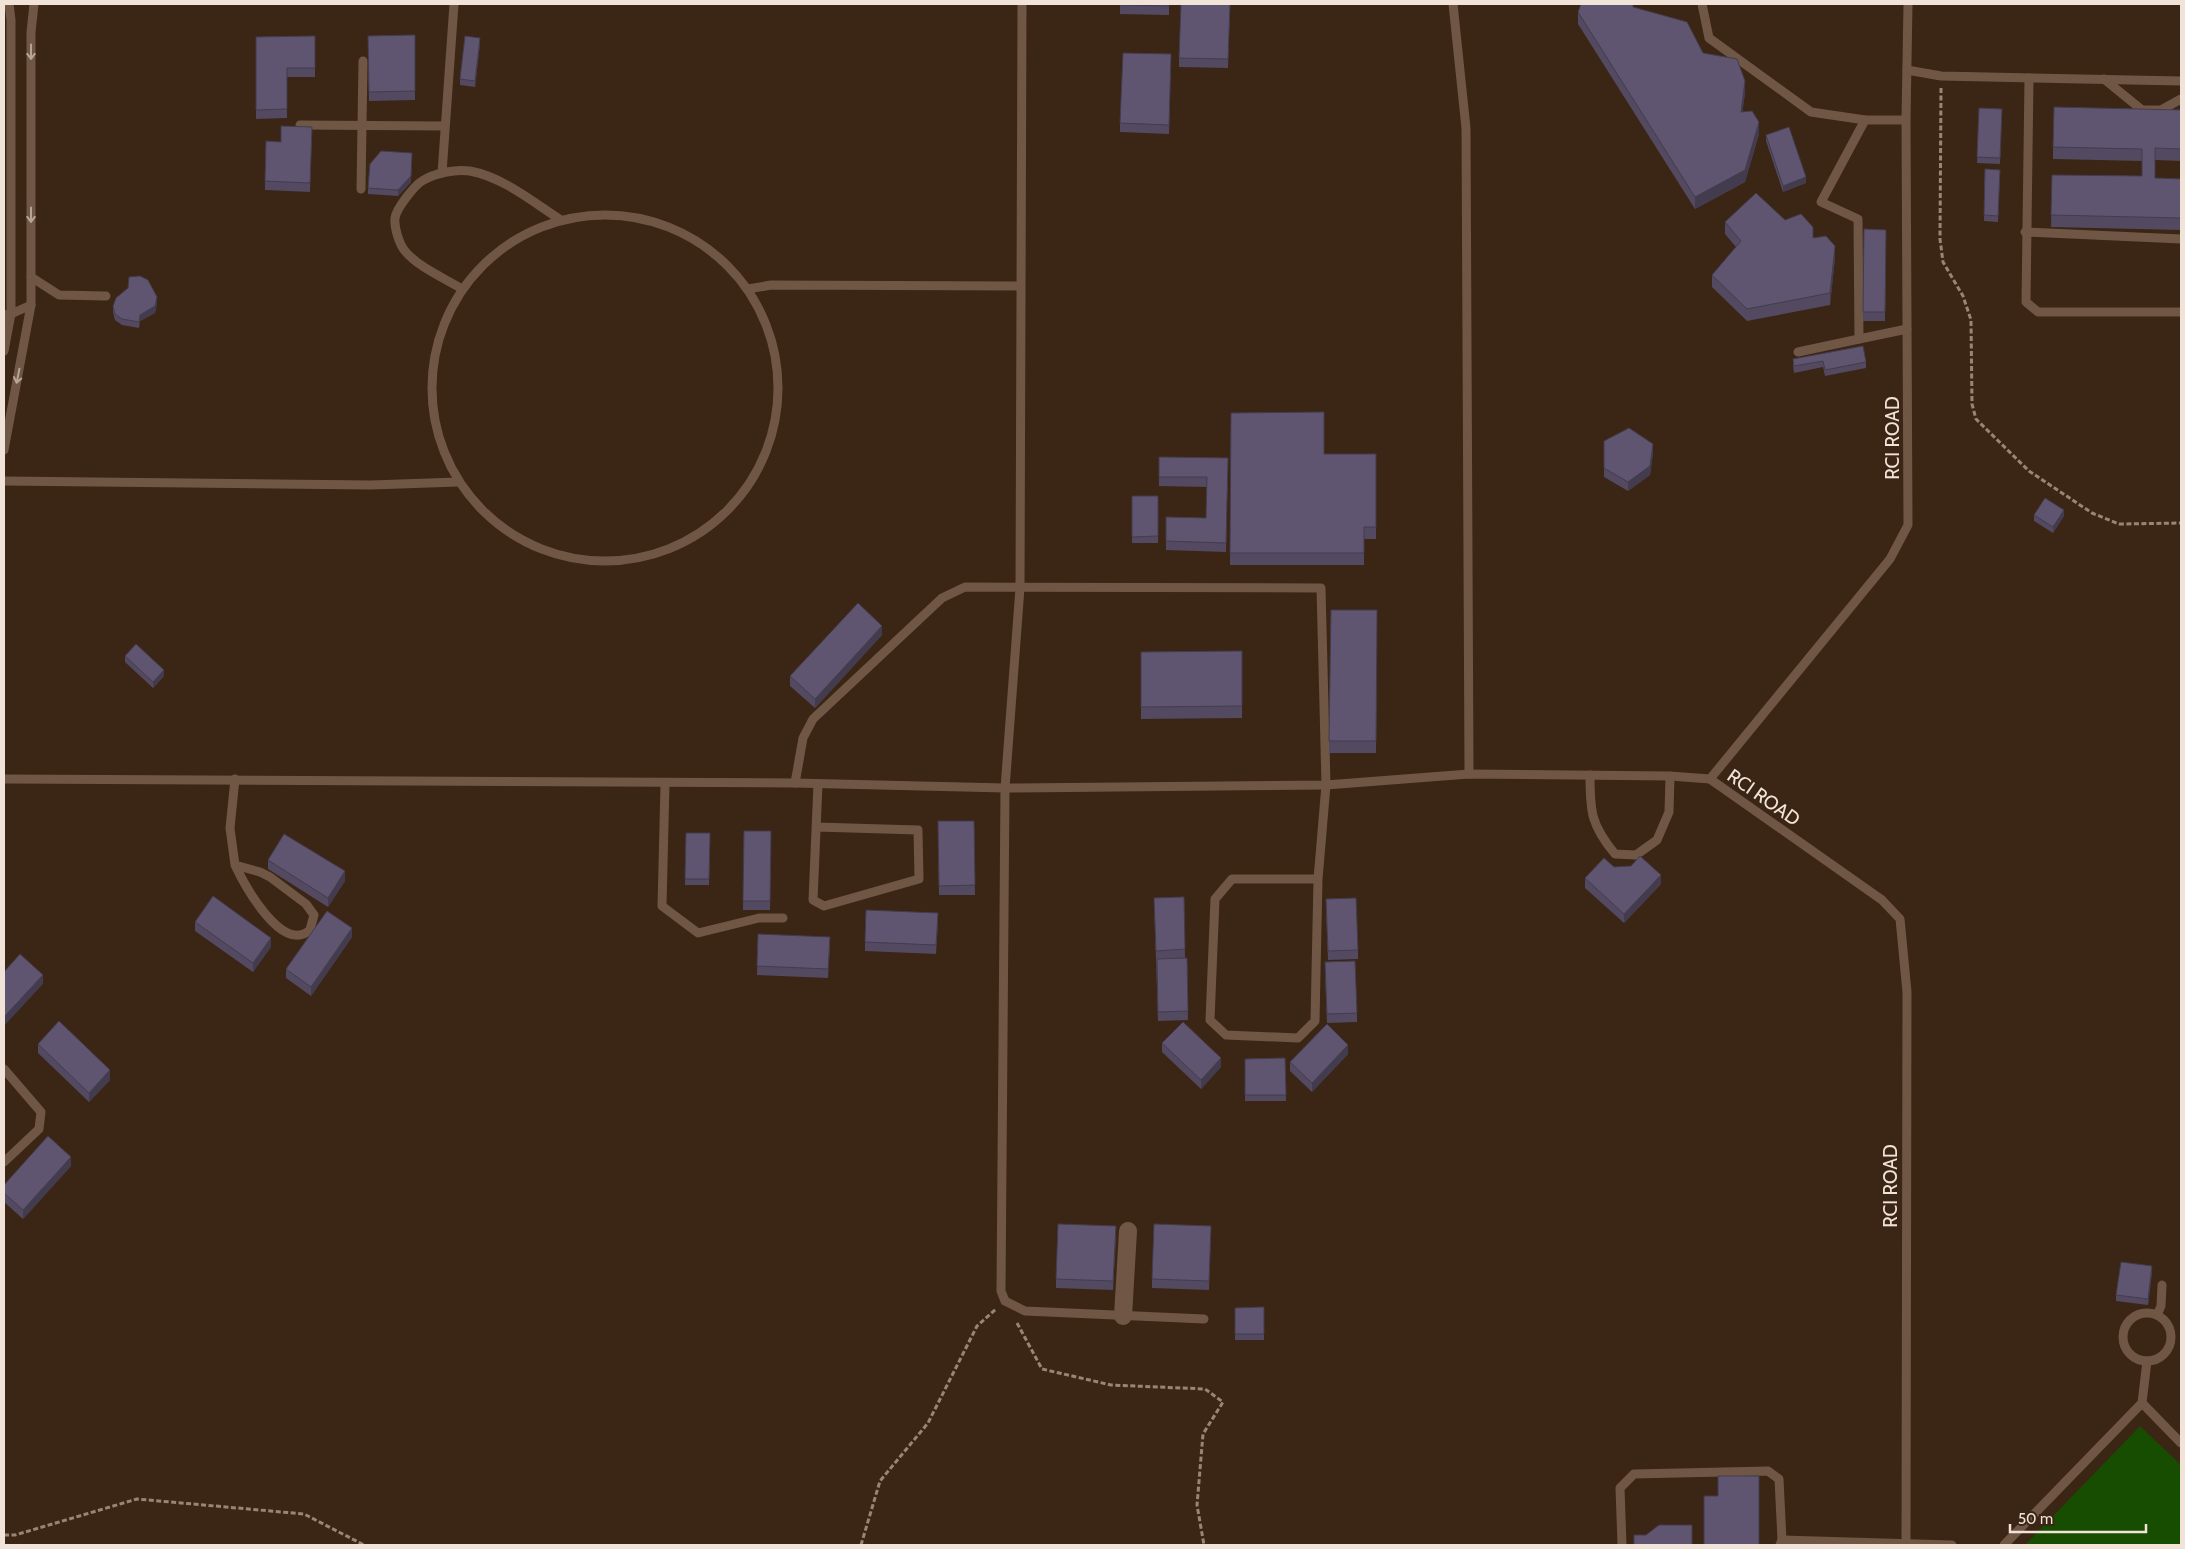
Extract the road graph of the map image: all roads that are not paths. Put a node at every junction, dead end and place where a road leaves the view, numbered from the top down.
1 (9, 4) edge
2 (34, 4) edge
3 (454, 4) edge
4 (1022, 4) edge
5 (1453, 4) edge
6 (1702, 4) edge
7 (1908, 4) edge
8 (363, 61) dead end
9 (1907, 70) junction
10 (2029, 78) junction
11 (2104, 79) junction
12 (2181, 80) edge
13 (2181, 99) edge
14 (1865, 120) junction
15 (1906, 120) junction
16 (300, 125) edge
17 (362, 126) junction
18 (444, 126) junction
19 (442, 173) junction
20 (361, 189) dead end
21 (561, 220) junction
22 (2025, 232) junction
23 (2181, 239) edge
24 (32, 278) junction
25 (1020, 286) junction
26 (462, 289) junction
27 (748, 289) junction
28 (106, 296) dead end
29 (32, 305) junction
30 (2181, 312) edge
31 (8, 314) edge
32 (1907, 330) junction
33 (1859, 339) junction
34 (4, 351) edge
35 (1798, 352) dead end
36 (4, 450) edge
37 (4, 482) edge
38 (458, 482) junction
39 (1020, 588) junction
40 (1469, 774) junction
41 (1590, 775) junction
42 (1670, 776) junction
43 (4, 779) edge
44 (235, 779) junction
45 (1710, 779) junction
46 (795, 783) junction
47 (665, 784) junction
48 (818, 784) junction
49 (1326, 785) junction
50 (1005, 788) junction
51 (816, 827) junction
52 (235, 865) junction
53 (1318, 879) junction
54 (783, 918) dead end
55 (4, 1069) edge
56 (4, 1162) edge
57 (1128, 1231) dead end
58 (2162, 1285) dead end
59 (2157, 1315) junction
60 (1123, 1316) junction
61 (1204, 1320) dead end
62 (2147, 1361) junction
63 (2142, 1403) junction
64 (2181, 1443) edge
65 (1781, 1543) edge
66 (1906, 1544) edge
67 (1622, 1545) edge
68 (1952, 1545) edge
69 (2004, 1545) edge

1 - 31 lane
2 -> 24 lane
3 - 18 lane
4 - 25 lane
5 - 40 lane
6 - 14 lane
7 - 9 lane, RCI ROAD
8 - 17 lane
9 - 10 lane
9 - 15 lane, RCI ROAD
10 - 11 lane
10 - 22 lane
11 - 12 lane
11 - 13 lane
14 - 15 lane
14 - 33 lane
15 - 32 lane, RCI ROAD
16 - 17 lane
17 - 18 lane
17 - 20 lane
18 - 19 lane
19 - 21 lane
19 - 26 lane
21 - 26 lane
21 - 27 lane
22 - 23 lane
22 - 30 lane
24 - 28 lane
24 - 29 lane
25 - 27 lane
25 - 39 lane
26 - 38 lane
27 - 38 lane
29 - 31 lane
29 -> 36 lane
31 - 34 lane
32 - 33 lane
32 - 45 lane, RCI ROAD
33 - 35 lane
37 - 38 lane
39 - 46 lane
39 - 49 lane
39 - 50 lane
40 - 41 lane
40 - 49 lane
41 - 42 lane
41 - 42 lane
42 - 45 lane
43 - 44 lane
44 - 47 lane
44 - 52 lane
45 - 66 lane, RCI ROAD
46 - 47 lane
46 - 48 lane
47 - 54 lane
48 - 50 lane
48 - 51 lane
49 - 50 lane
49 - 53 lane
50 - 60 lane
51 - 51 lane
52 - 52 lane
53 - 53 lane
55 - 56 lane
57 - 60 street
58 - 59 lane
59 - 62 lane
59 - 62 lane
60 - 61 lane
62 - 63 lane
63 - 64 lane
63 - 69 lane
65 - 66 lane
65 - 67 lane
66 - 68 lane

